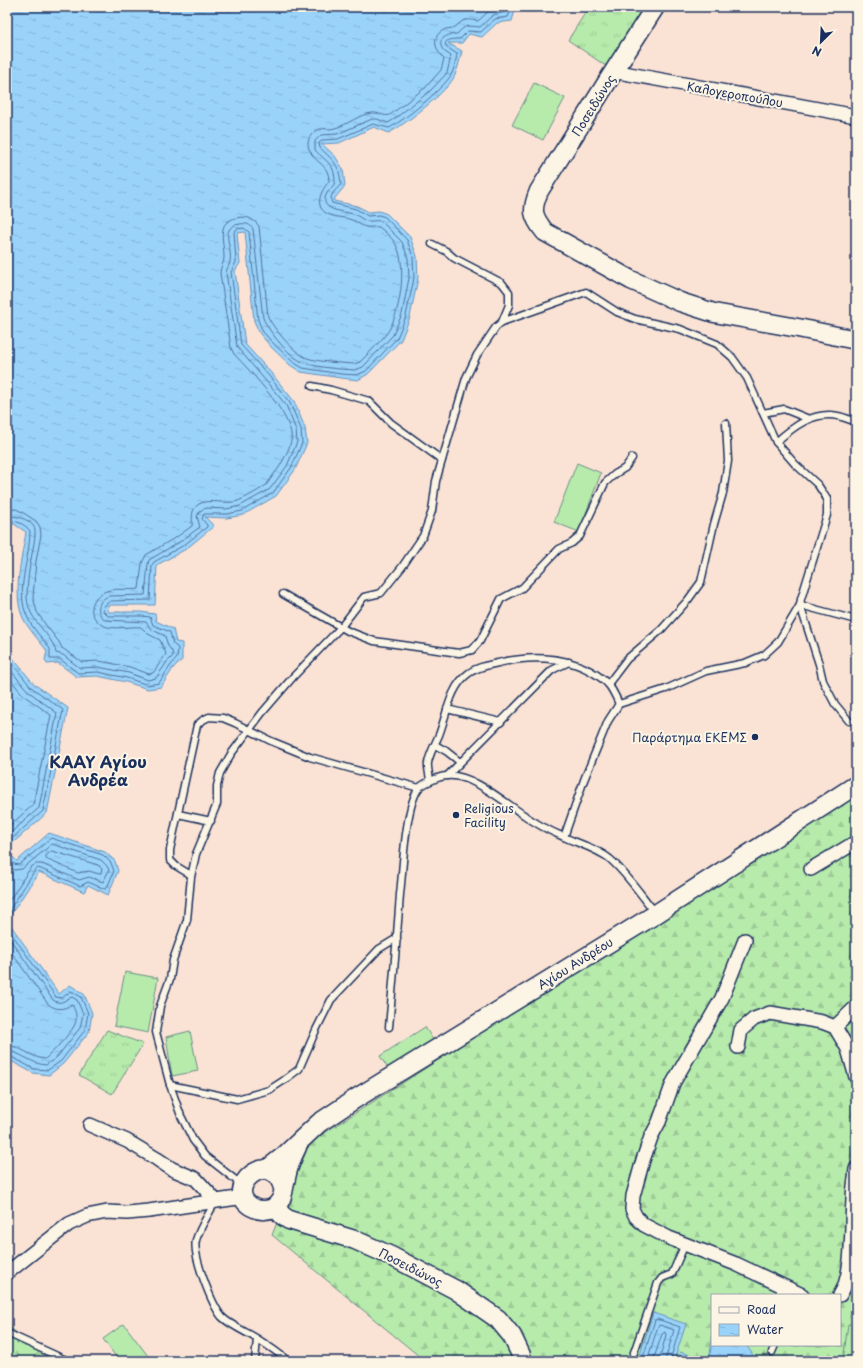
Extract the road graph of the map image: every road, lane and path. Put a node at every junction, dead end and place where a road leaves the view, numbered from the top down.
1 (655, 7) edge
2 (613, 72) junction
3 (856, 116) edge
4 (432, 244) dead end
5 (502, 322) junction
6 (856, 340) edge
7 (312, 386) dead end
8 (763, 414) junction
9 (809, 419) junction
10 (856, 422) edge
11 (726, 423) dead end
12 (776, 442) junction
13 (632, 458) dead end
14 (442, 460) junction
15 (283, 594) dead end
16 (800, 605) junction
17 (856, 620) edge
18 (341, 627) junction
19 (569, 662) junction
20 (608, 684) junction
21 (619, 704) junction
22 (447, 709) junction
23 (849, 721) dead end
24 (501, 722) junction
25 (249, 730) junction
26 (435, 745) junction
27 (460, 762) junction
28 (447, 776) junction
29 (430, 781) junction
30 (856, 785) edge
31 (419, 788) junction
32 (178, 814) junction
33 (211, 821) junction
34 (564, 837) junction
35 (856, 842) edge
36 (811, 869) dead end
37 (191, 875) junction
38 (656, 914) junction
39 (397, 938) junction
40 (745, 940) dead end
41 (856, 1007) edge
42 (389, 1027) dead end
43 (835, 1027) junction
44 (738, 1047) dead end
45 (856, 1077) edge
46 (170, 1085) junction
47 (90, 1125) dead end
48 (298, 1144) junction
49 (856, 1169) edge
50 (266, 1170) junction
51 (283, 1188) junction
52 (243, 1191) junction
53 (216, 1201) junction
54 (275, 1207) junction
55 (685, 1244) junction
56 (7, 1273) edge
57 (780, 1290) edge
58 (798, 1294) edge
59 (840, 1294) edge
60 (7, 1332) edge
61 (257, 1339) junction
62 (775, 1346) edge
63 (772, 1352) dead end
64 (68, 1361) edge
65 (255, 1361) edge
66 (288, 1361) edge
67 (522, 1361) edge
68 (631, 1361) edge

1 - 2 street, Ποσειδώνος
2 - 3 street, Καλογεροπούλου
2 - 6 street, Ποσειδώνος
4 - 5 lane
5 - 8 lane
5 - 14 lane
7 - 14 lane
8 - 9 lane
8 - 12 lane
9 - 10 lane
9 - 12 lane
11 - 20 lane
12 - 16 lane
13 - 18 lane
14 - 18 lane
15 - 18 lane
16 - 17 lane
16 - 21 lane
16 - 23 lane
18 - 25 lane
19 - 20 lane
19 - 22 lane
19 - 24 lane
20 - 21 lane
21 - 34 lane
22 - 24 lane
22 - 26 lane
24 - 27 lane
25 - 31 lane
25 - 32 lane
25 - 33 lane
26 - 27 lane
26 - 29 lane
27 - 28 lane
28 - 29 lane
28 - 34 lane
29 - 31 lane
30 - 38 street, Αγίου Ανδρέου
31 - 39 lane
32 - 33 lane
32 - 37 lane
33 - 37 lane
34 - 38 lane
35 - 36 street
37 - 46 lane
38 - 48 street, Αγίου Ανδρέου
39 - 42 lane
39 - 46 lane
40 - 55 street
41 - 43 street
43 - 44 street
43 - 45 street
46 - 52 lane
47 - 53 street
48 - 50 street, Αγίου Ανδρέου
48 - 51 street, Αγίου Ανδρέου
49 - 59 street
50 - 51 street
50 - 52 street, Αγίου Ανδρέου
51 - 54 street, Αγίου Ανδρέου
52 - 53 street
52 - 54 street
53 - 56 street
53 - 61 lane
54 - 67 street, Ποσειδώνος
55 - 57 street
55 - 68 lane
57 - 58 street
60 - 64 lane
61 - 65 lane
61 - 66 lane
62 - 63 lane

